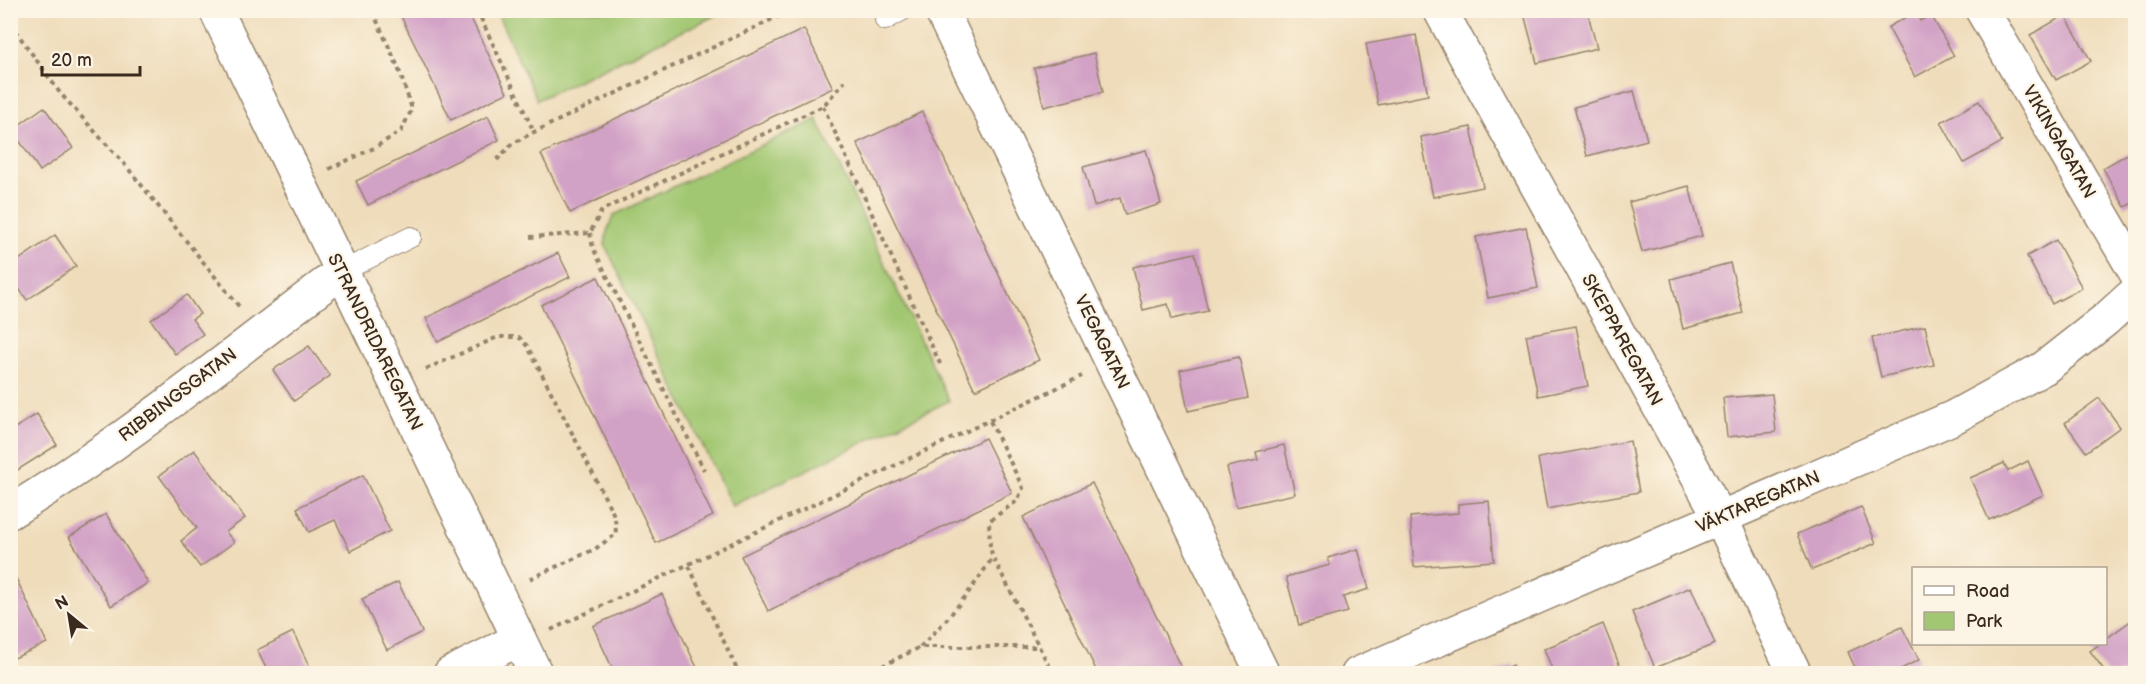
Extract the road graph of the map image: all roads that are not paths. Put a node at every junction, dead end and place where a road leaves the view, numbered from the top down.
1 (216, 10) edge
2 (903, 10) edge
3 (941, 10) edge
4 (1440, 10) edge
5 (1982, 10) edge
6 (885, 20) dead end
7 (411, 237) dead end
8 (341, 272) junction
9 (2136, 273) edge
10 (2136, 292) edge
11 (10, 512) edge
12 (1721, 519) junction
13 (530, 637) junction
14 (450, 674) edge
15 (536, 674) edge
16 (1263, 674) edge
17 (1358, 674) edge
18 (1795, 674) edge

1 - 8 street, STRANDRIDAREGATAN
2 - 6 lane
3 - 16 street, VEGAGATAN
4 - 12 street, SKEPPAREGATAN
5 - 9 street, VIKINGAGATAN
7 - 8 lane
8 - 11 street, RIBBINGSGATAN
8 - 13 street, STRANDRIDAREGATAN
10 - 12 street, VÄKTAREGATAN
12 - 17 street, VÄKTAREGATAN
12 - 18 street, SKEPPAREGATAN
13 - 14 street
13 - 15 street, STRANDRIDAREGATAN

